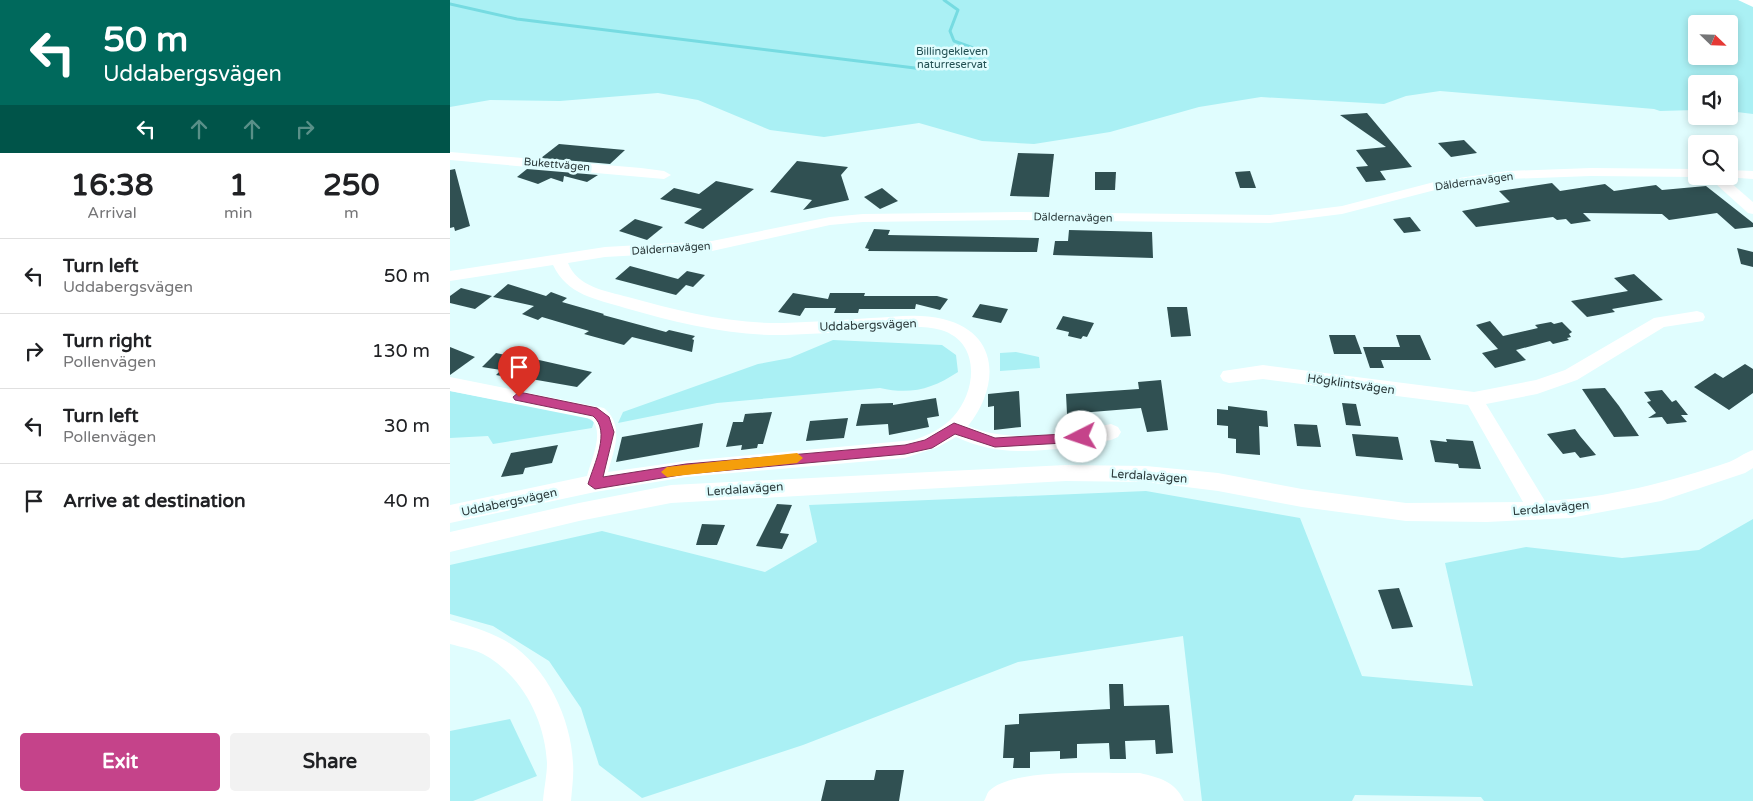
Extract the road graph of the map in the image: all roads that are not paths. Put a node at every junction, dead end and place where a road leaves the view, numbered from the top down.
1 (1744, 0) edge
2 (1753, 3) edge
3 (450, 156) edge
4 (1688, 173) edge
5 (1738, 174) edge
6 (1753, 175) edge
7 (664, 176) dead end
8 (1724, 185) edge
9 (1753, 210) edge
10 (559, 259) junction
11 (450, 276) edge
12 (1697, 317) dead end
13 (1229, 376) dead end
14 (450, 384) edge
15 (1474, 399) junction
16 (954, 428) junction
17 (1111, 432) dead end
18 (1753, 458) edge
19 (595, 484) junction
20 (1538, 509) junction
21 (450, 514) edge
22 (450, 542) edge
23 (450, 632) edge
24 (557, 801) edge
25 (998, 801) edge
26 (1170, 801) edge

1 - 2 street
3 - 7 street, Bukettvägen
4 - 10 street, Däldernavägen
5 - 6 street
8 - 9 street
10 - 11 street, Däldernavägen
10 - 16 street, Uddabergsvägen
12 - 15 street, Högklintsvägen
13 - 15 street, Högklintsvägen
14 - 19 street
15 - 20 street
16 - 17 street
16 - 19 street, Uddabergsvägen
18 - 20 street, Lerdalavägen
19 - 21 street, Uddabergsvägen
20 - 22 street, Lerdalavägen
23 - 24 street
25 - 26 street

